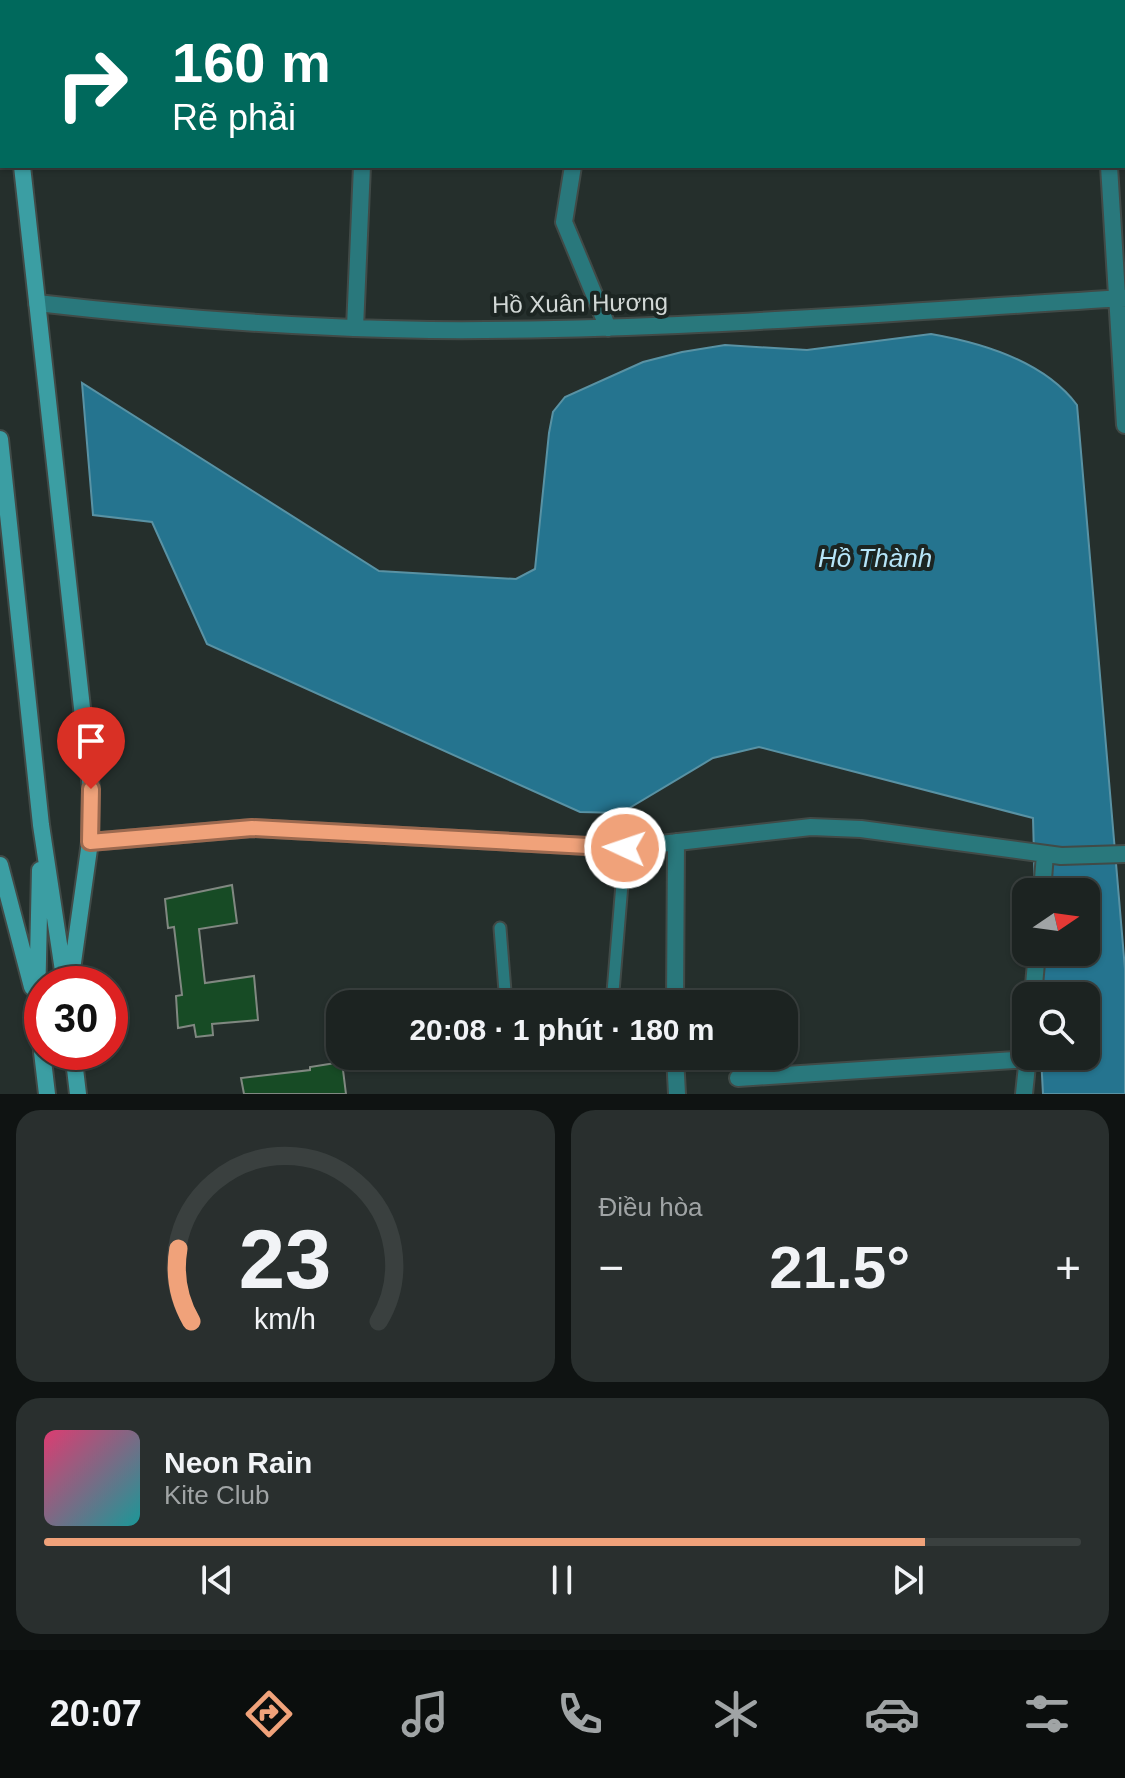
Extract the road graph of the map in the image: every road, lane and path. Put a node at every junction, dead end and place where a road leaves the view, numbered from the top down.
1 (22, 168) edge
2 (362, 168) edge
3 (573, 168) edge
4 (1109, 168) edge
5 (1121, 298) edge
6 (37, 303) junction
7 (355, 328) junction
8 (608, 328) junction
9 (1124, 402) edge
10 (1125, 425) edge
11 (0, 439) edge
12 (41, 825) junction
13 (90, 842) junction
14 (676, 842) junction
15 (625, 848) junction
16 (1125, 854) edge
17 (1053, 855) junction
18 (0, 865) edge
19 (1046, 878) edge
20 (6, 911) edge
21 (500, 928) dead end
22 (24, 966) edge
23 (38, 966) edge
24 (64, 966) edge
25 (70, 966) edge
26 (505, 990) edge
27 (613, 990) edge
28 (675, 990) edge
29 (1012, 1058) edge
30 (44, 1070) edge
31 (75, 1070) edge
32 (676, 1070) edge
33 (1027, 1070) edge
34 (738, 1078) dead end
35 (47, 1094) edge
36 (78, 1094) edge
37 (677, 1094) edge
38 (1024, 1094) edge

1 - 6 street
2 - 7 street
3 - 8 street
4 - 5 street
5 - 8 street, Hồ Xuân Hương
5 - 9 street
6 - 7 street, Hồ Xuân Hương
6 - 13 street
7 - 8 street, Hồ Xuân Hương
9 - 10 street
11 - 12 street
12 - 23 street
12 - 24 street
13 - 15 street
13 - 25 street
14 - 15 street
14 - 17 street
14 - 28 street
15 - 27 lane
16 - 17 street
17 - 19 street
18 - 20 street
20 - 22 street
21 - 26 lane
29 - 34 street
30 - 35 street
31 - 36 street
32 - 37 street
33 - 38 street

